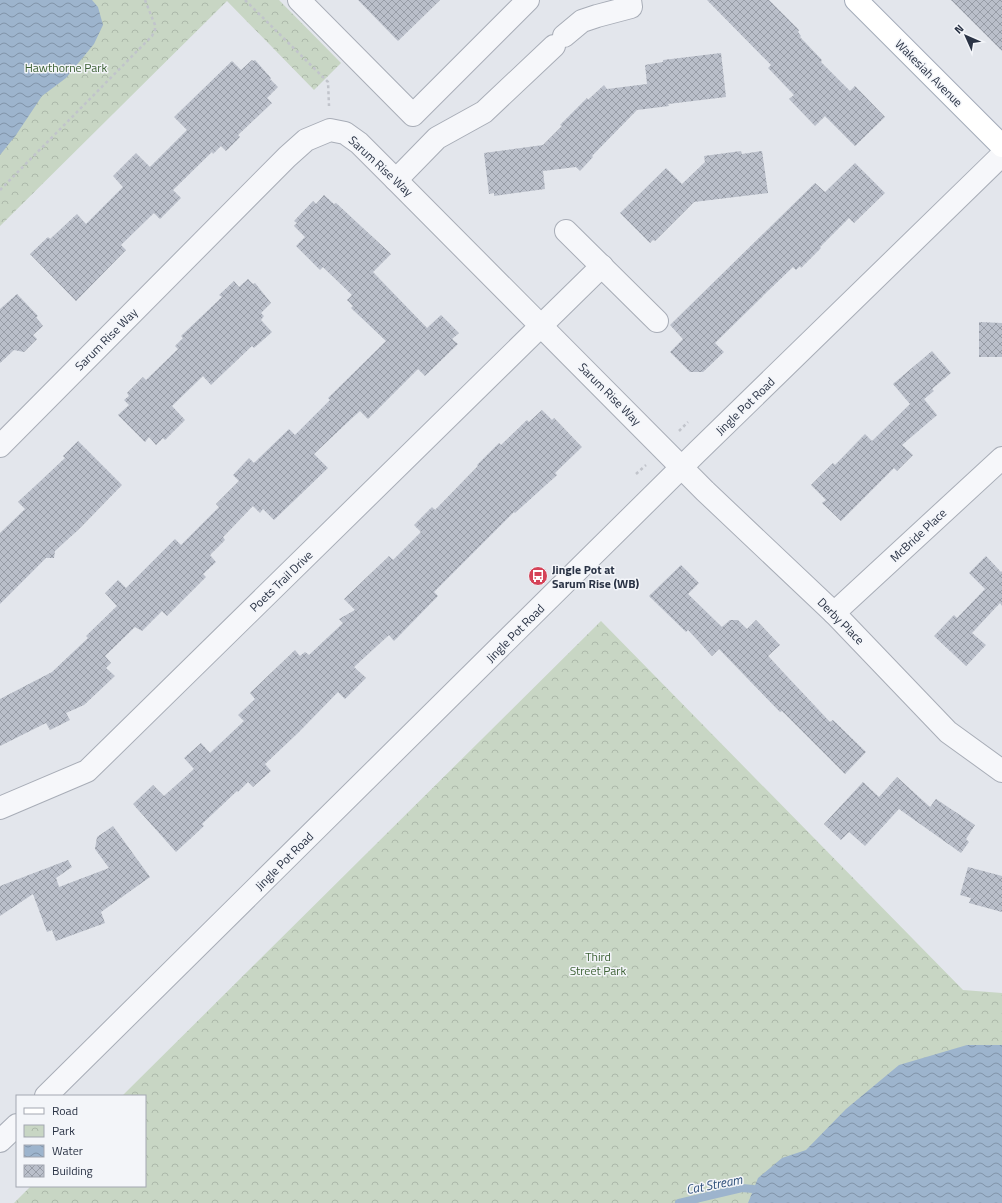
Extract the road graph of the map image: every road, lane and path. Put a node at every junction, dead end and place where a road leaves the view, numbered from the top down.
1 (145, 0) edge
2 (246, 0) edge
3 (299, 0) edge
4 (528, 0) edge
5 (630, 0) edge
6 (856, 0) edge
7 (330, 130) junction
8 (1002, 146) edge
9 (1002, 155) edge
10 (396, 180) junction
11 (0, 190) edge
12 (566, 231) dead end
13 (602, 266) junction
14 (656, 321) dead end
15 (542, 326) junction
16 (0, 446) edge
17 (1002, 458) edge
18 (682, 467) junction
19 (834, 613) junction
20 (1002, 771) edge
21 (0, 808) edge
22 (47, 1095) edge
23 (16, 1126) edge
24 (0, 1141) edge

1 - 11 path
2 - 7 path
3 - 4 street
5 - 10 street
6 - 8 main road, Wakesiah Avenue
7 - 10 street, Sarum Rise Way
7 - 16 street, Sarum Rise Way
9 - 18 street, Jingle Pot Road
10 - 15 street, Sarum Rise Way
12 - 13 street
13 - 14 street
13 - 15 street, Poets Trail Drive
15 - 18 street, Sarum Rise Way
15 - 21 street, Poets Trail Drive
17 - 19 street, McBride Place
18 - 19 street, Derby Place
18 - 22 street, Jingle Pot Road
19 - 20 street, Derby Place
23 - 24 street

